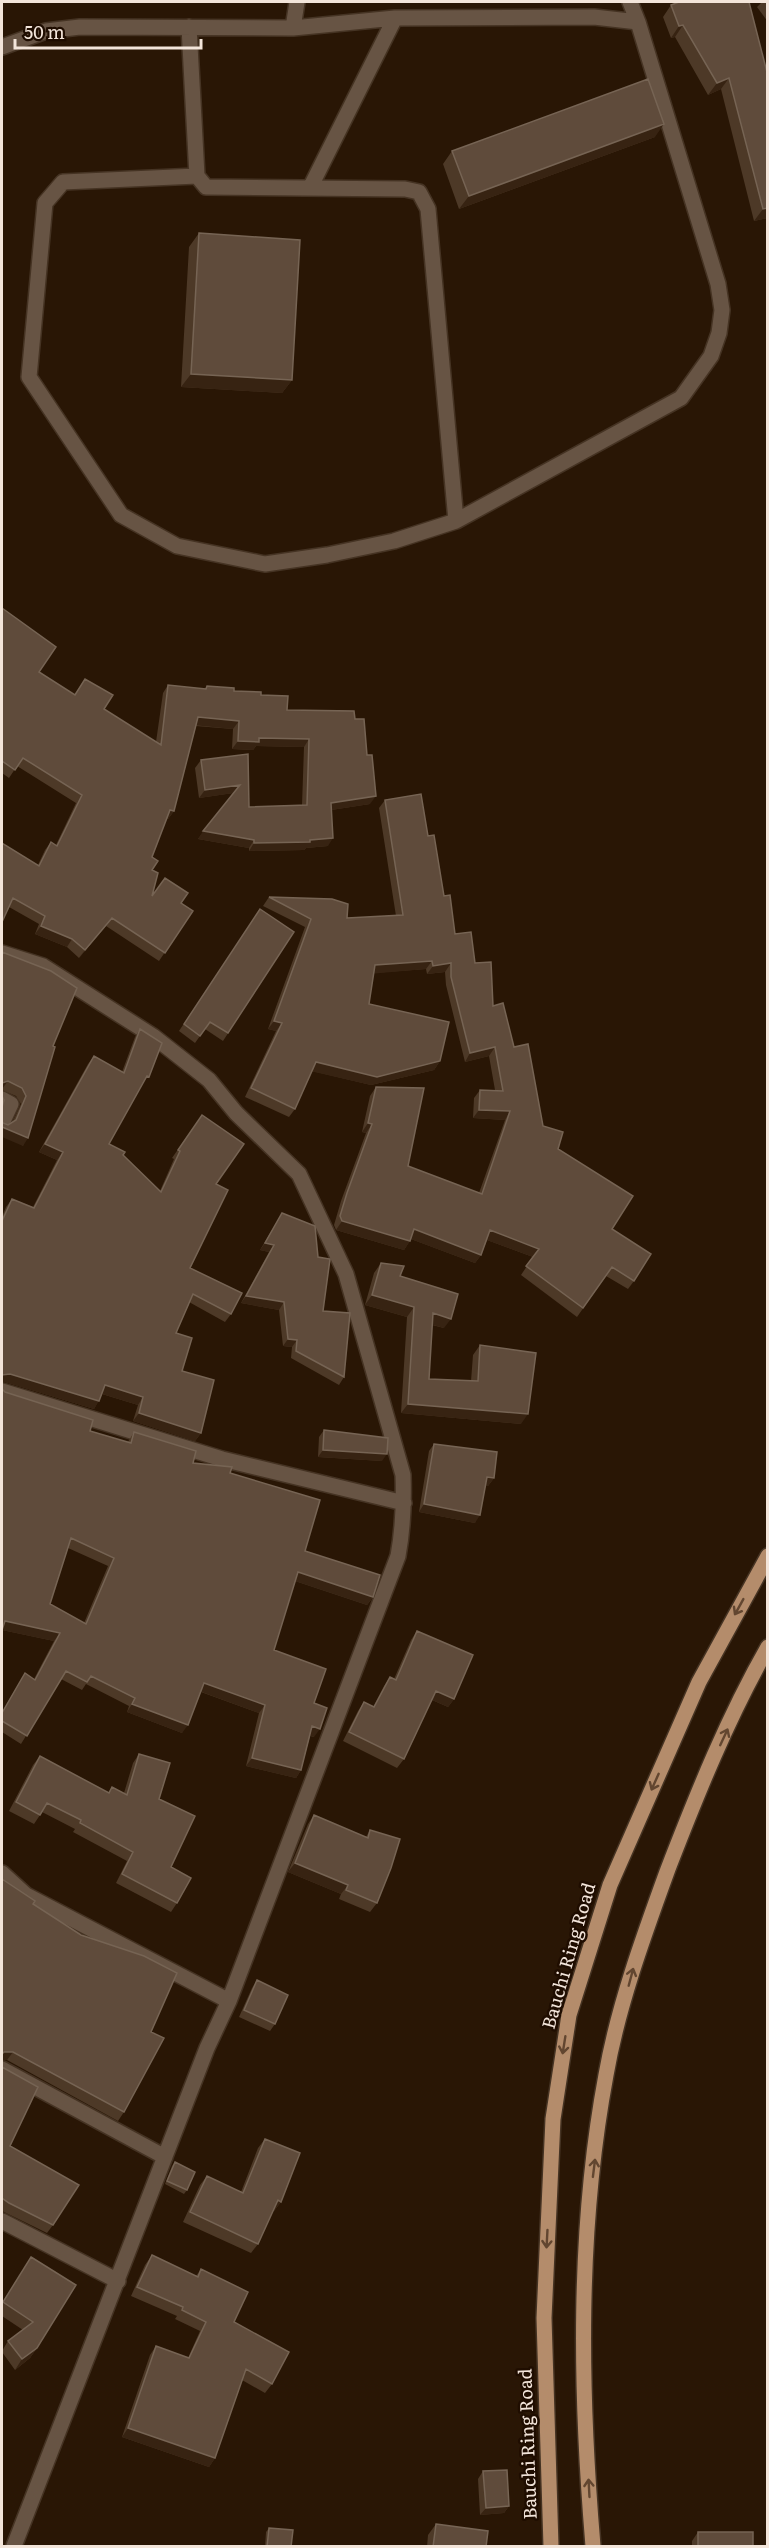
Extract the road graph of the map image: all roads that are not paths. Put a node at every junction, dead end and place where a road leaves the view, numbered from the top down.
1 (297, 2) edge
2 (630, 2) edge
3 (396, 18) junction
4 (638, 22) junction
5 (189, 27) junction
6 (293, 28) junction
7 (2, 47) edge
8 (197, 176) junction
9 (310, 188) junction
10 (456, 521) junction
11 (2, 953) edge
12 (2, 1099) edge
13 (2, 1123) edge
14 (2, 1391) edge
15 (404, 1503) junction
16 (768, 1556) edge
17 (768, 1647) edge
18 (2, 1874) edge
19 (230, 2001) junction
20 (2, 2069) edge
21 (165, 2157) junction
22 (2, 2221) edge
23 (118, 2281) junction
24 (14, 2547) edge
25 (551, 2547) edge
26 (593, 2547) edge

1 - 6 street
2 - 4 street
3 - 4 street
3 - 6 street
3 - 9 street
4 - 10 street
5 - 6 street
5 - 7 street
5 - 8 street
8 - 9 street
8 - 10 street
9 - 10 street
11 - 15 street
12 - 13 street
14 - 15 street
15 - 19 street
16 -> 25 main road, Bauchi Ring Road
26 -> 17 main road
18 - 19 street
19 - 21 street
20 - 21 street
21 - 23 street
22 - 23 street
23 - 24 street

